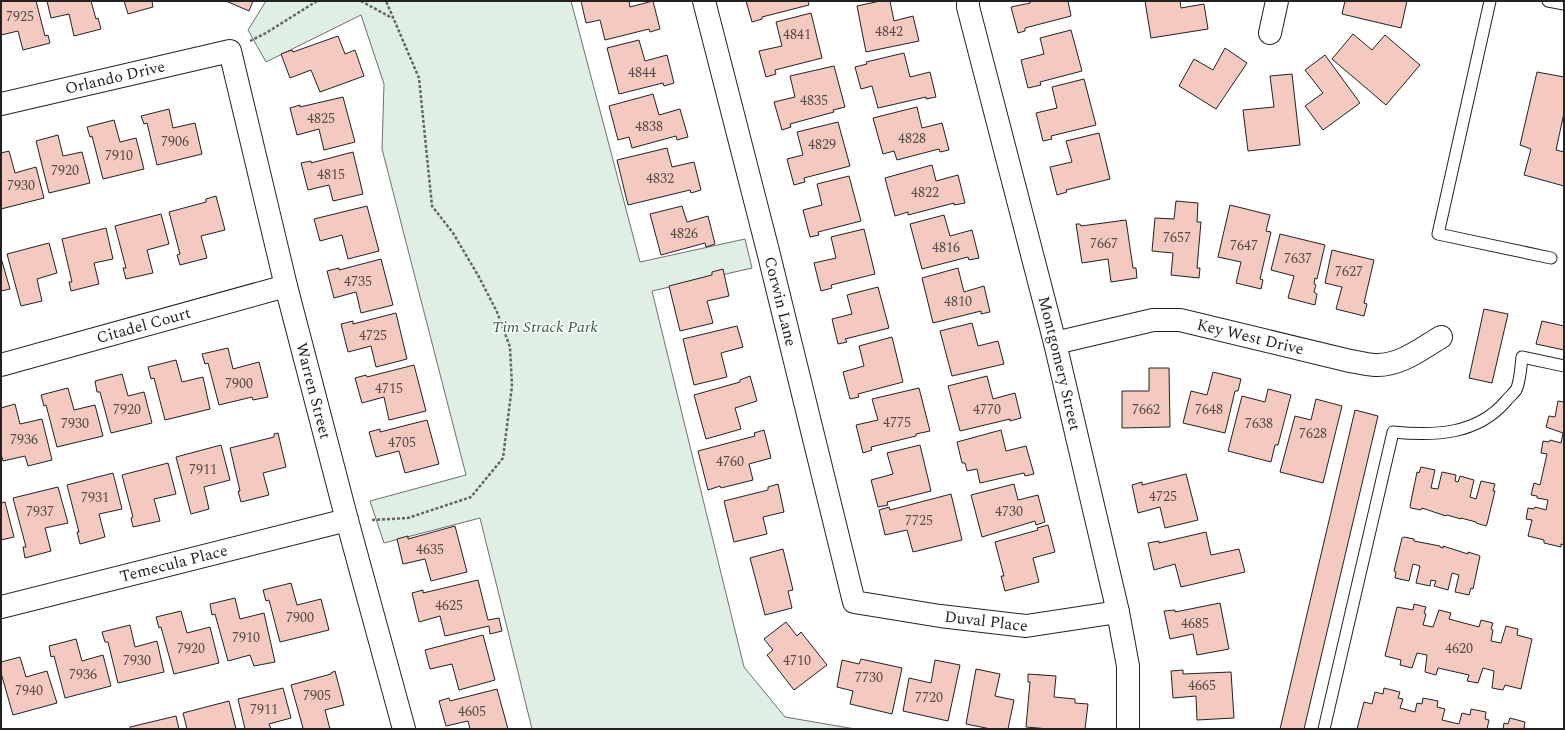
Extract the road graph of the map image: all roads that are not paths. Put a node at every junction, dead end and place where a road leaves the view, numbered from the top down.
1 (704, 1) edge
2 (968, 1) edge
3 (1277, 1) edge
4 (1490, 1) edge
5 (1548, 1) edge
6 (1564, 4) edge
7 (1270, 33) dead end
8 (230, 51) joint
9 (1, 104) edge
10 (1551, 258) dead end
11 (286, 286) junction
12 (1441, 337) dead end
13 (1055, 343) junction
14 (1, 365) edge
15 (1564, 366) edge
16 (347, 520) junction
17 (854, 602) joint
18 (1, 608) edge
19 (1118, 612) junction
20 (404, 729) edge
21 (1128, 729) edge
22 (1324, 729) edge

1 - 17 street, Corwin Lane
2 - 13 street, Montgomery Street
3 - 7 street
4 - 10 lane
5 - 6 lane
8 - 9 street, Orlando Drive
8 - 11 street, Warren Street
11 - 14 street, Citadel Court
11 - 16 street, Warren Street
12 - 13 street, Key West Drive
13 - 19 street, Montgomery Street
15 - 22 lane
16 - 18 street, Temecula Place
16 - 20 street, Warren Street
17 - 19 street, Duval Place
19 - 21 street, Montgomery Street

